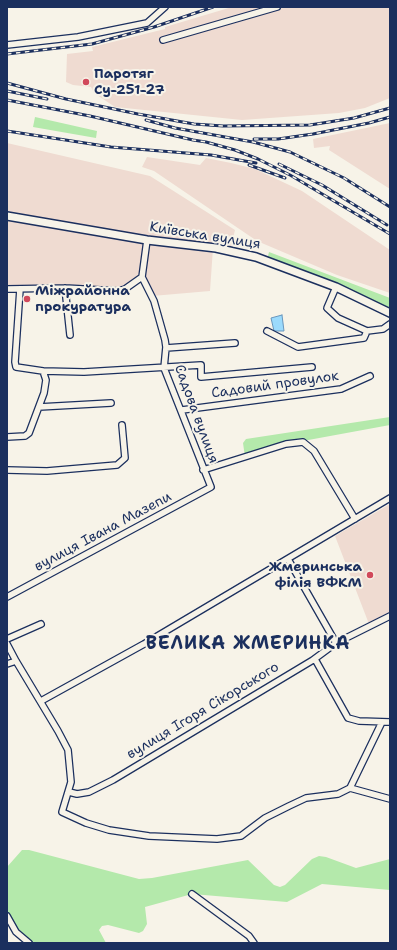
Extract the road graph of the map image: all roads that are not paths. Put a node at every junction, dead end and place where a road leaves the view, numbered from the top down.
1 (165, 7) edge
2 (277, 7) edge
3 (163, 40) dead end
4 (7, 45) edge
5 (7, 216) edge
6 (147, 240) junction
7 (142, 277) junction
8 (336, 287) junction
9 (65, 288) junction
10 (7, 289) edge
11 (20, 289) junction
12 (390, 313) edge
13 (390, 324) edge
14 (266, 331) dead end
15 (367, 331) junction
16 (70, 335) dead end
17 (235, 343) dead end
18 (166, 348) junction
19 (312, 367) dead end
20 (164, 368) junction
21 (43, 371) junction
22 (370, 376) dead end
23 (112, 403) dead end
24 (39, 407) junction
25 (182, 410) junction
26 (122, 425) dead end
27 (7, 437) edge
28 (7, 470) edge
29 (203, 470) junction
30 (211, 487) joint
31 (390, 498) edge
32 (355, 519) junction
33 (288, 559) junction
34 (7, 597) edge
35 (390, 616) edge
36 (41, 624) dead end
37 (7, 639) edge
38 (336, 643) junction
39 (7, 644) edge
40 (313, 660) junction
41 (16, 661) junction
42 (7, 664) edge
43 (41, 701) junction
44 (382, 722) junction
45 (390, 722) edge
46 (350, 788) junction
47 (69, 792) junction
48 (390, 799) edge
49 (192, 894) dead end
50 (7, 916) edge
51 (29, 943) edge
52 (254, 943) edge

1 - 4 street
2 - 3 street
5 - 6 street, Київська вулиця
6 - 7 street
6 - 8 street, Київська вулиця
7 - 9 street
7 - 18 street, Садова вулиця
8 - 12 street, Київська вулиця
8 - 15 street
9 - 11 street
9 - 16 street
10 - 11 street
11 - 21 street
13 - 15 street
14 - 15 street
17 - 18 street, Садова вулиця
18 - 20 street, Садова вулиця
19 - 20 street
20 - 21 street
20 - 25 street, Садова вулиця
21 - 24 street
22 - 25 street, Садовий провулок
23 - 24 street
24 - 27 street
25 - 29 street, Садова вулиця
26 - 28 street
29 - 30 street, Садова вулиця
29 - 32 street
30 - 34 street, вулиця Івана Мазепи
31 - 32 street
32 - 33 street
33 - 38 street
33 - 43 street
35 - 38 street, вулиця Ігоря Сікорського
36 - 37 street
38 - 40 street, вулиця Ігоря Сікорського
39 - 41 street
40 - 44 street
40 - 47 street, вулиця Ігоря Сікорського
41 - 42 street
41 - 43 street
43 - 47 street
44 - 45 street
44 - 46 street
46 - 47 street
46 - 48 street
49 - 52 street
50 - 51 street

